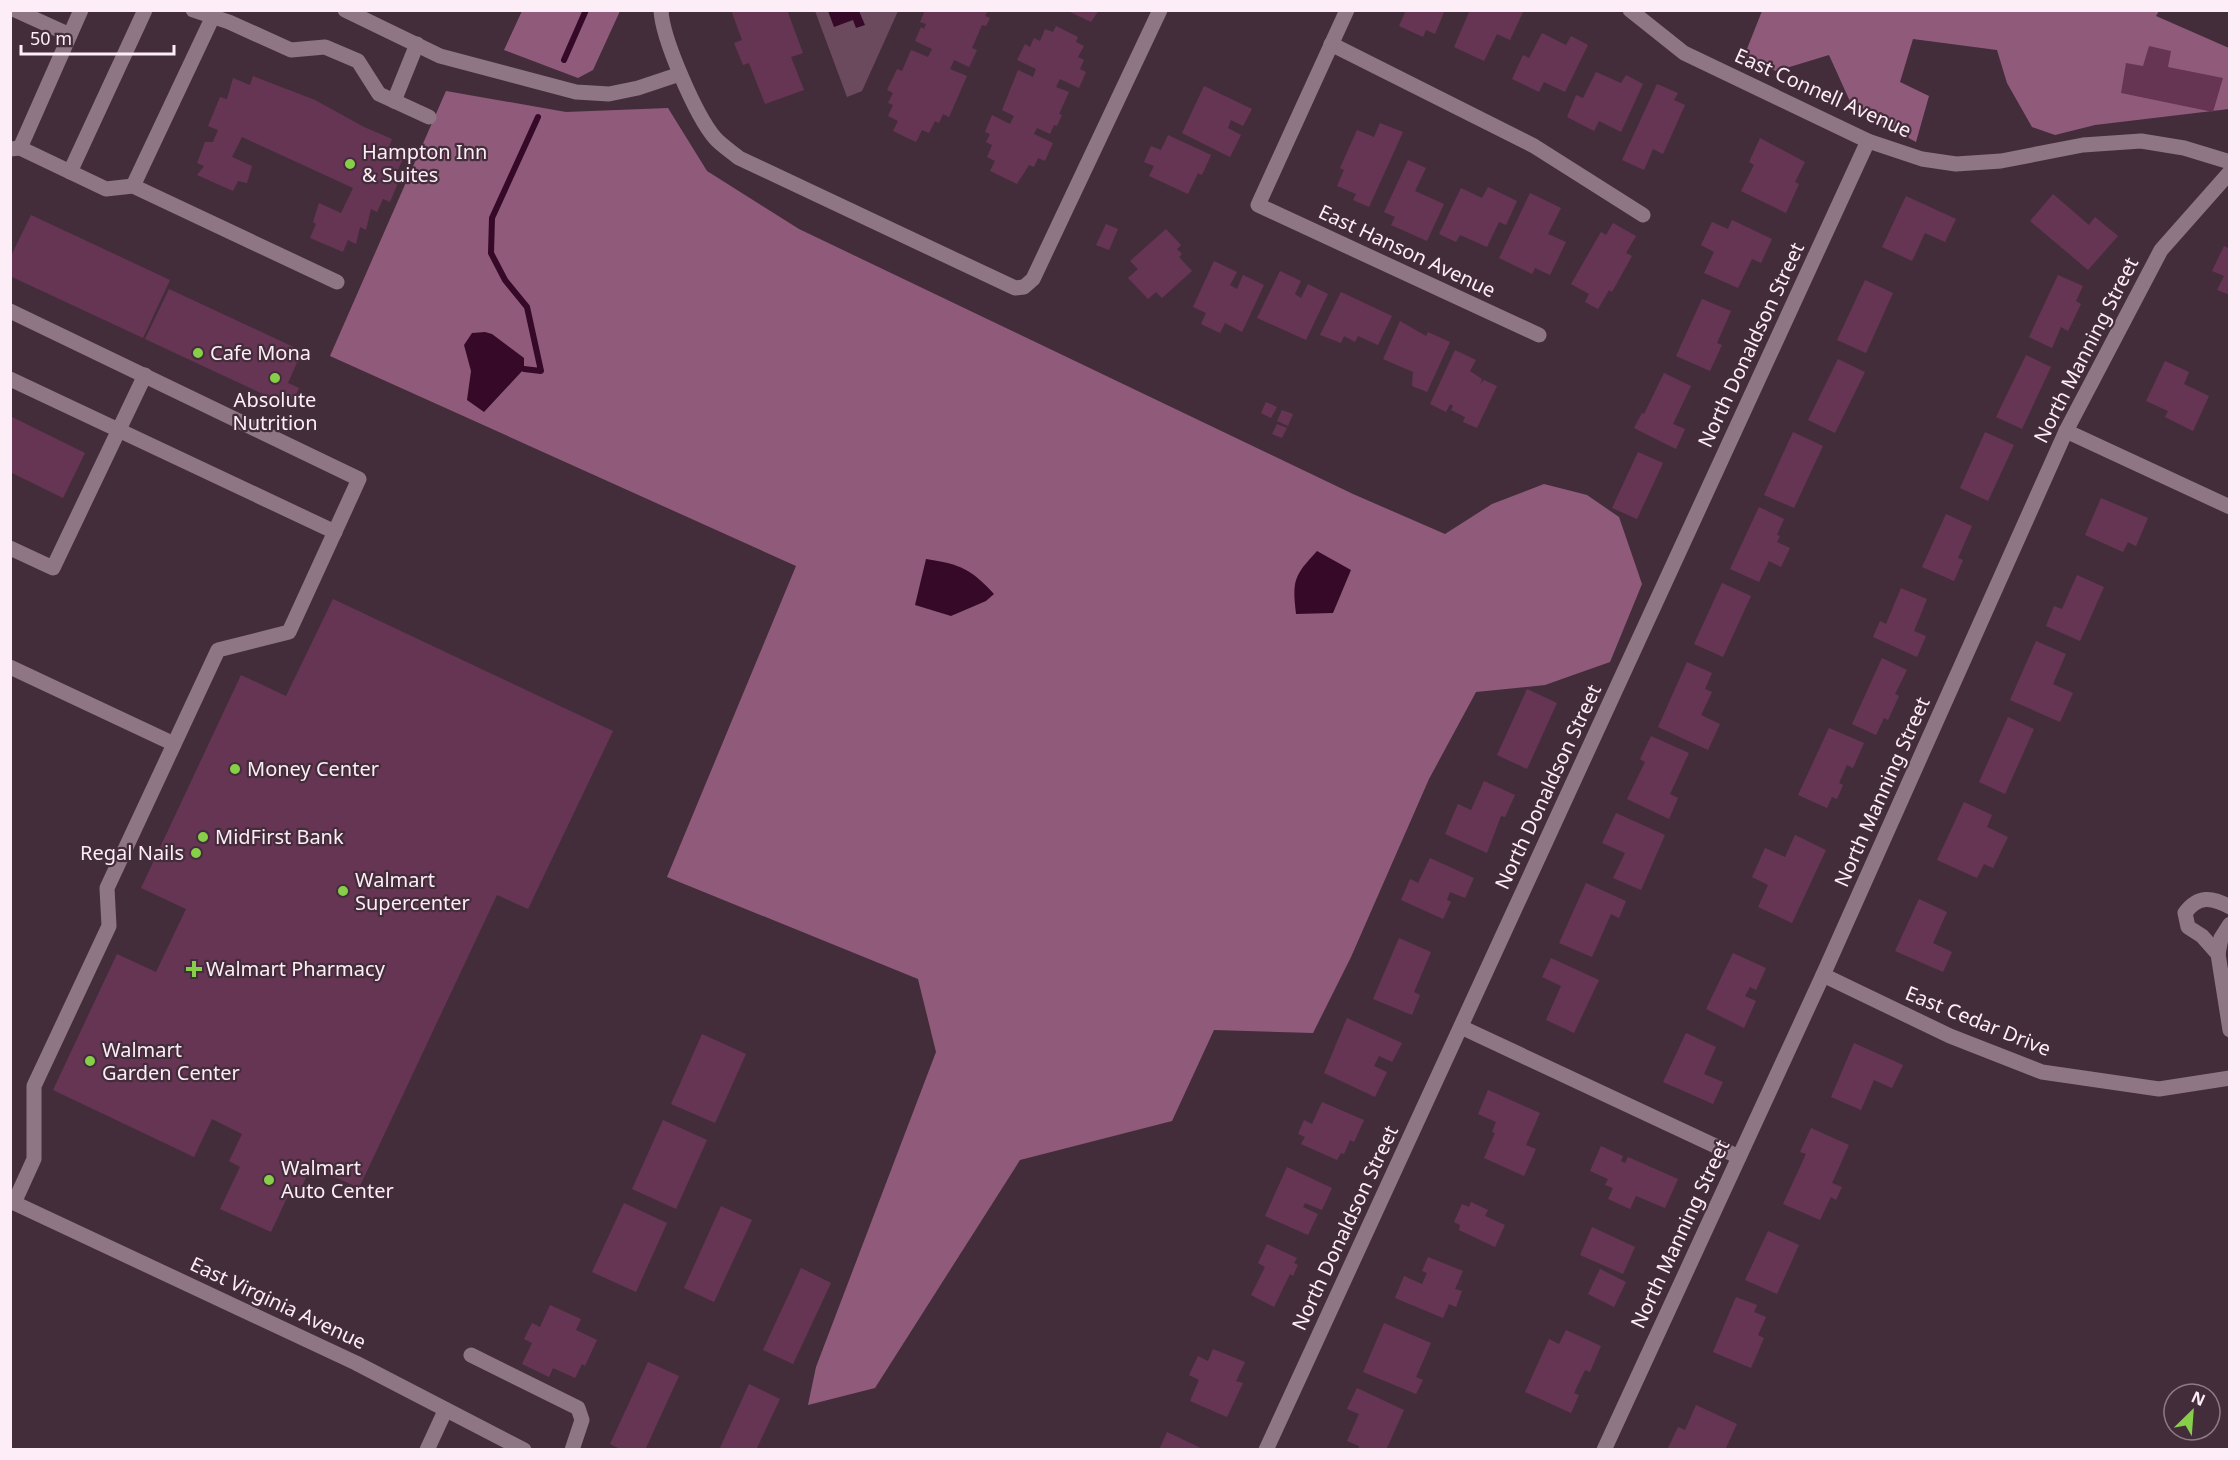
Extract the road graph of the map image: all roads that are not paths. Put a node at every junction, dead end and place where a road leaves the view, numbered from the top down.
1 (81, 10) edge
2 (146, 10) edge
3 (193, 10) edge
4 (345, 10) edge
5 (662, 10) edge
6 (1160, 10) edge
7 (1347, 10) edge
8 (1629, 10) edge
9 (18, 11) edge
10 (214, 14) edge
11 (70, 35) junction
12 (417, 44) junction
13 (1331, 44) junction
14 (680, 74) junction
15 (394, 100) junction
16 (429, 117) dead end
17 (1868, 141) junction
18 (15, 148) edge
19 (2229, 162) edge
20 (70, 172) junction
21 (2229, 172) edge
22 (133, 186) junction
23 (1643, 214) dead end
24 (337, 282) dead end
25 (10, 311) edge
26 (1539, 335) dead end
27 (145, 375) junction
28 (10, 379) edge
29 (119, 430) junction
30 (2066, 431) junction
31 (2229, 507) edge
32 (335, 532) junction
33 (10, 548) edge
34 (10, 667) edge
35 (174, 744) junction
36 (2229, 907) edge
37 (2229, 924) edge
38 (2218, 954) junction
39 (1824, 975) junction
40 (1461, 1027) junction
41 (2229, 1030) edge
42 (2229, 1078) edge
43 (1738, 1157) junction
44 (12, 1202) edge
45 (471, 1355) dead end
46 (445, 1411) junction
47 (427, 1449) edge
48 (524, 1449) edge
49 (572, 1449) edge
50 (1266, 1449) edge
51 (1604, 1449) edge

1 - 11 street
2 - 20 street
3 - 10 street
4 - 12 street
5 - 14 street
6 - 14 street
7 - 13 street
8 - 17 street, East Connell Avenue
9 - 11 street
10 - 15 street
10 - 22 street
11 - 18 street
12 - 14 street
12 - 15 street
13 - 23 street
13 - 26 street, East Hanson Avenue
15 - 16 street
17 - 19 street, East Connell Avenue
17 - 40 street, North Donaldson Street
18 - 20 street
20 - 22 street
21 - 30 street, North Manning Street
22 - 24 street
25 - 27 street
27 - 29 street
27 - 32 street
28 - 29 street
29 - 32 street
29 - 33 street
30 - 31 street
30 - 39 street, North Manning Street
32 - 35 street
34 - 35 street
35 - 44 street
36 - 38 street
37 - 38 street
38 - 41 street
39 - 42 street, East Cedar Drive
39 - 43 street, North Manning Street
40 - 43 street
40 - 50 street, North Donaldson Street
43 - 51 street, North Manning Street
44 - 46 street, East Virginia Avenue
45 - 49 street
46 - 47 street
46 - 48 street, East Virginia Avenue

